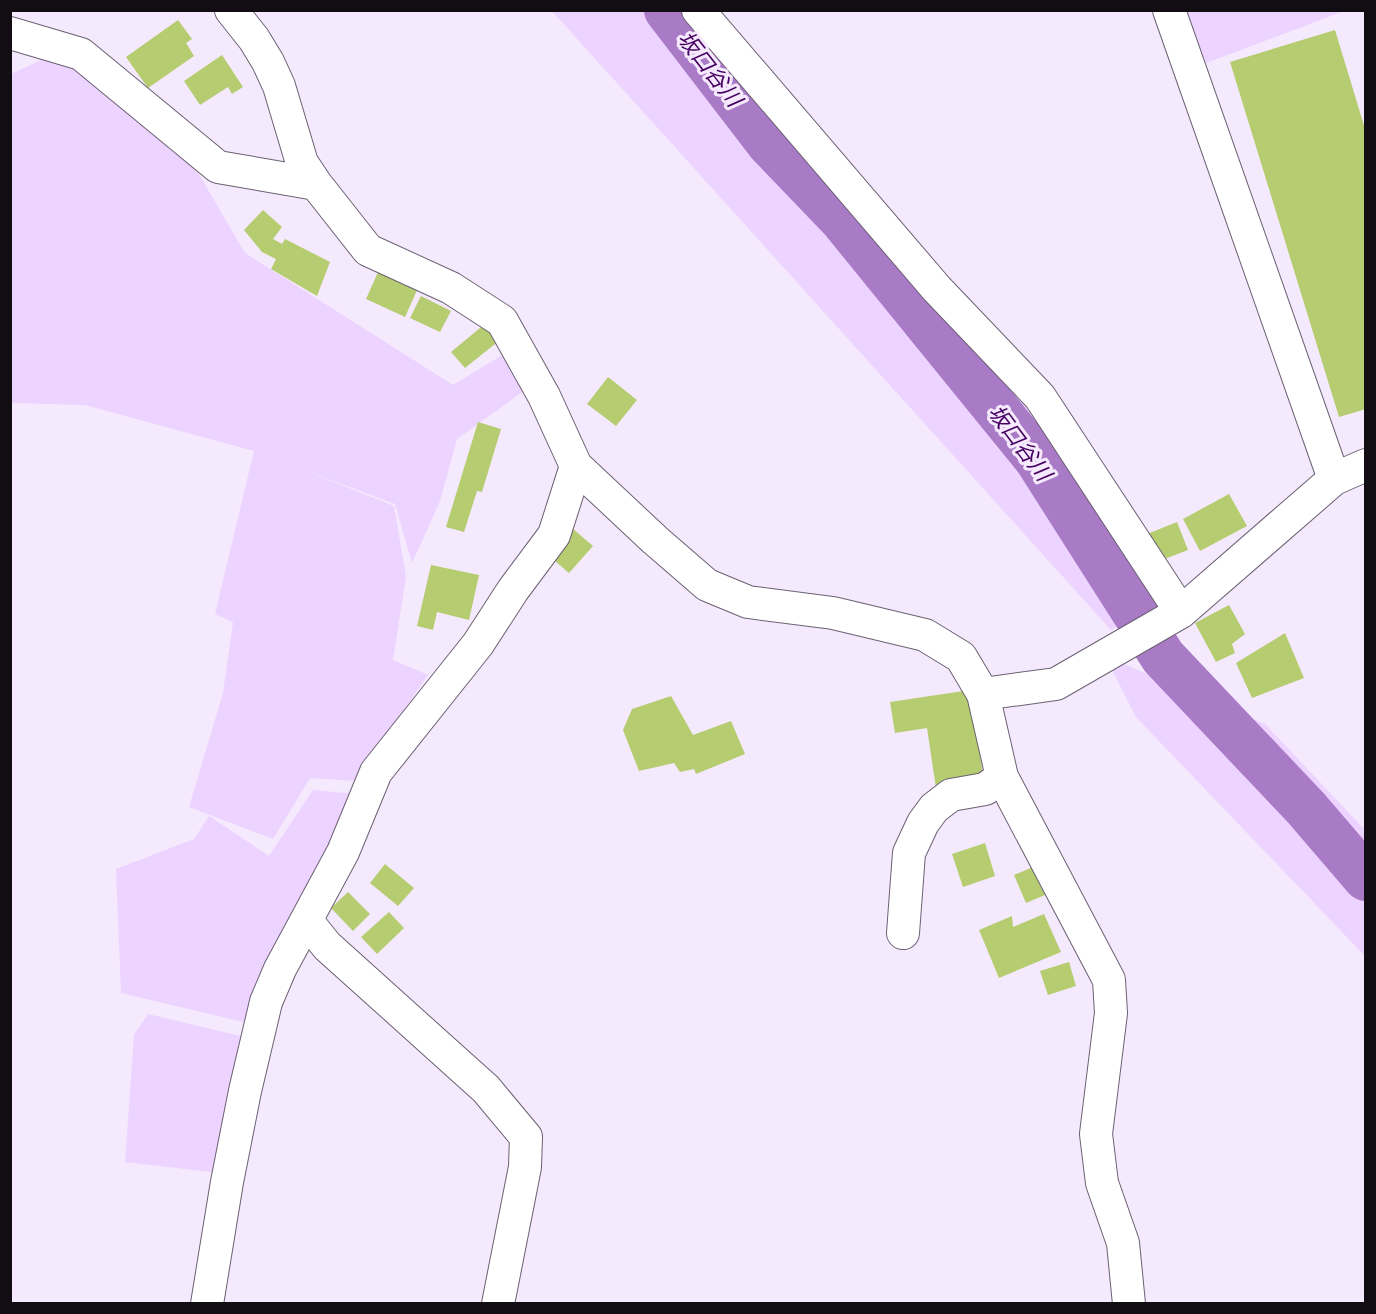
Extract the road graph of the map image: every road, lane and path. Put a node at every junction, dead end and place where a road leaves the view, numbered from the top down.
1 (231, 10) edge
2 (698, 10) edge
3 (1169, 10) edge
4 (10, 33) edge
5 (42, 43) junction
6 (10, 50) edge
7 (316, 184) junction
8 (1365, 465) edge
9 (576, 466) junction
10 (1334, 479) junction
11 (1181, 612) junction
12 (983, 694) junction
13 (1002, 777) junction
14 (307, 921) junction
15 (903, 933) dead end
16 (207, 1304) edge
17 (498, 1304) edge
18 (1129, 1304) edge

1 - 7 street
2 - 11 street
3 - 10 street
4 - 5 street
5 - 6 street
5 - 7 street
7 - 9 street
8 - 10 street
9 - 12 street
9 - 14 street
10 - 11 street
11 - 12 street
12 - 13 street
13 - 15 street
13 - 18 street
14 - 16 street
14 - 17 street

